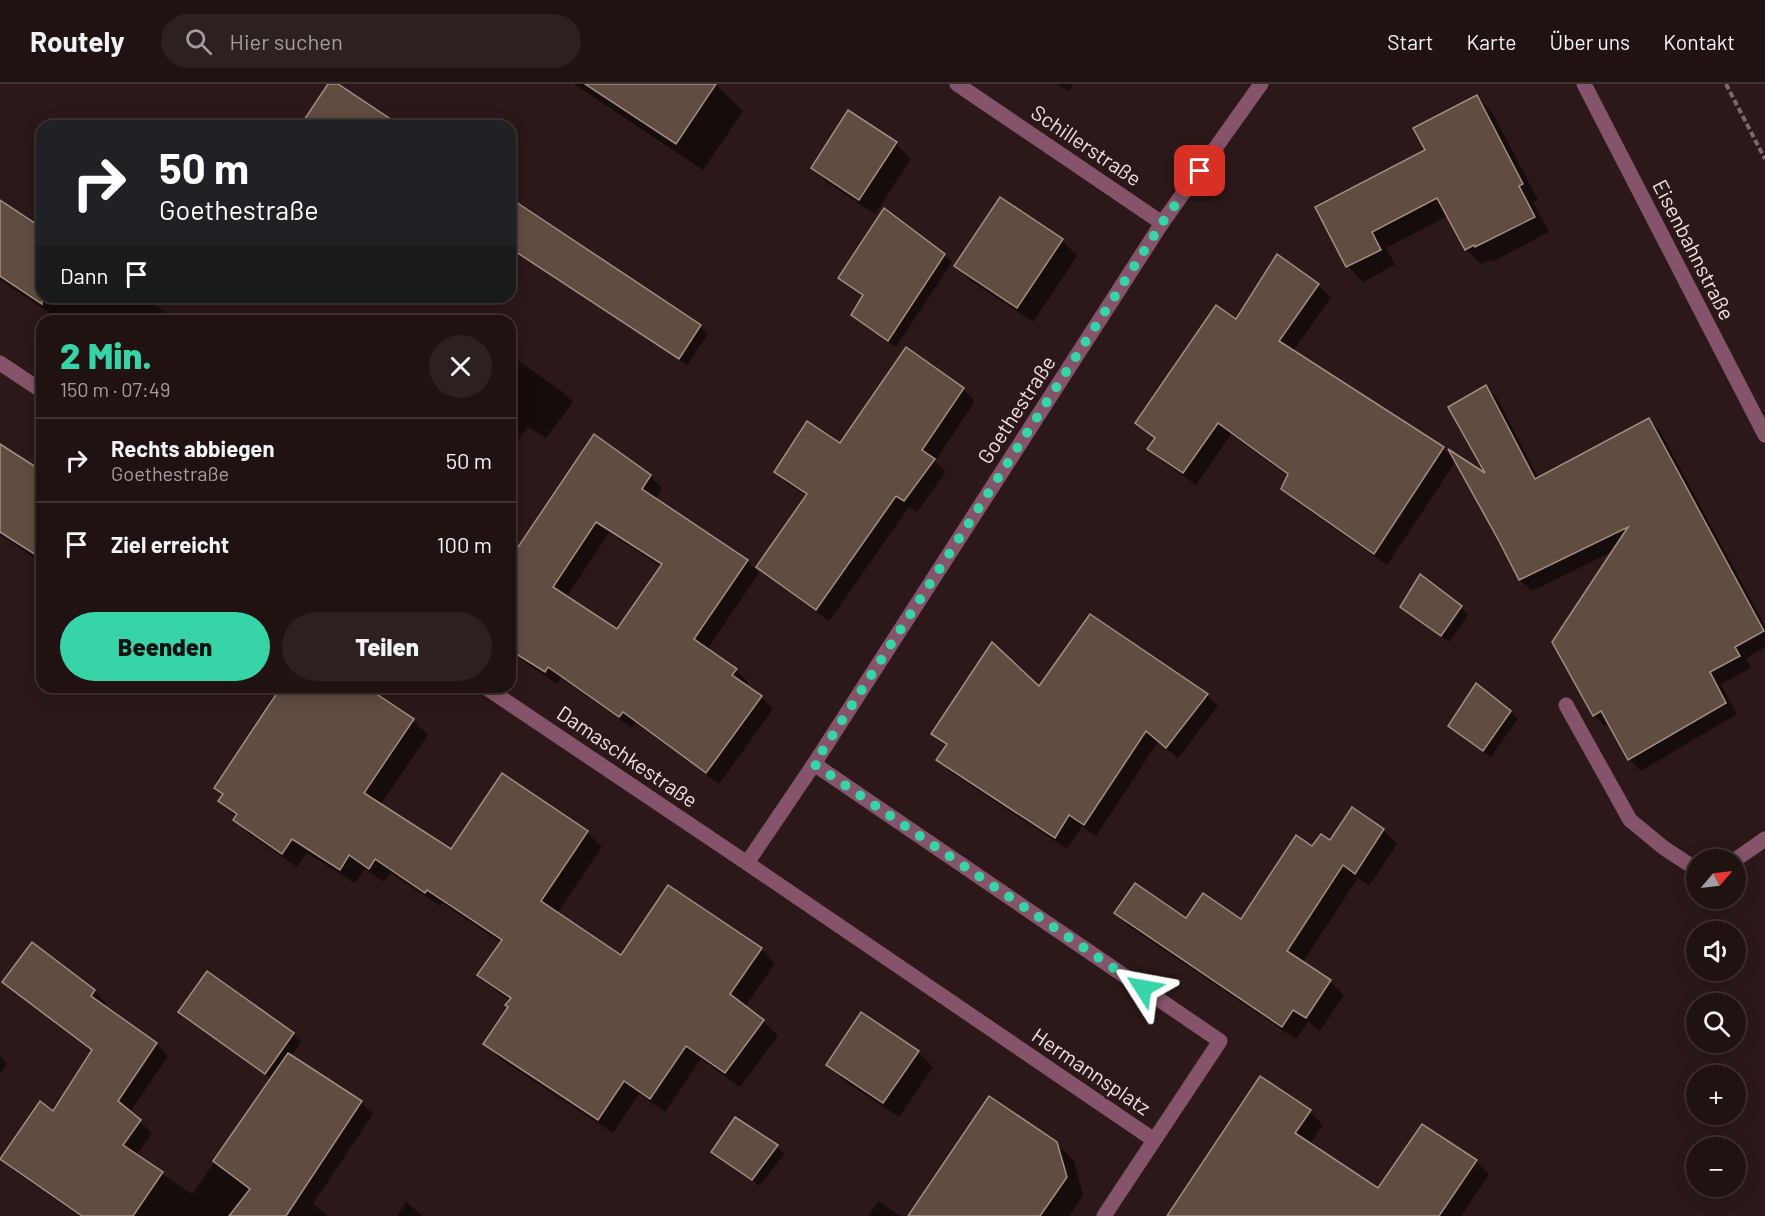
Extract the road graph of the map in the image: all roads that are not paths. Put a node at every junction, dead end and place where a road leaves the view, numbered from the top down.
1 (957, 84) edge
2 (1261, 84) edge
3 (1584, 84) edge
4 (1162, 223) junction
5 (0, 363) edge
6 (36, 387) edge
7 (1765, 435) edge
8 (494, 693) edge
9 (1566, 705) dead end
10 (814, 764) junction
11 (1765, 839) edge
12 (1746, 852) edge
13 (747, 862) junction
14 (1686, 862) edge
15 (1154, 1140) junction
16 (1104, 1216) edge

1 - 4 street, Schillerstraße
2 - 4 street, Goethestraße
3 - 7 street, Eisenbahnstraße
4 - 10 street, Goethestraße
5 - 6 street
8 - 13 street, Damaschkestraße
9 - 14 street
10 - 13 street
10 - 15 street, Hermannsplatz
11 - 12 street
13 - 15 street, Hermannsplatz
15 - 16 street

